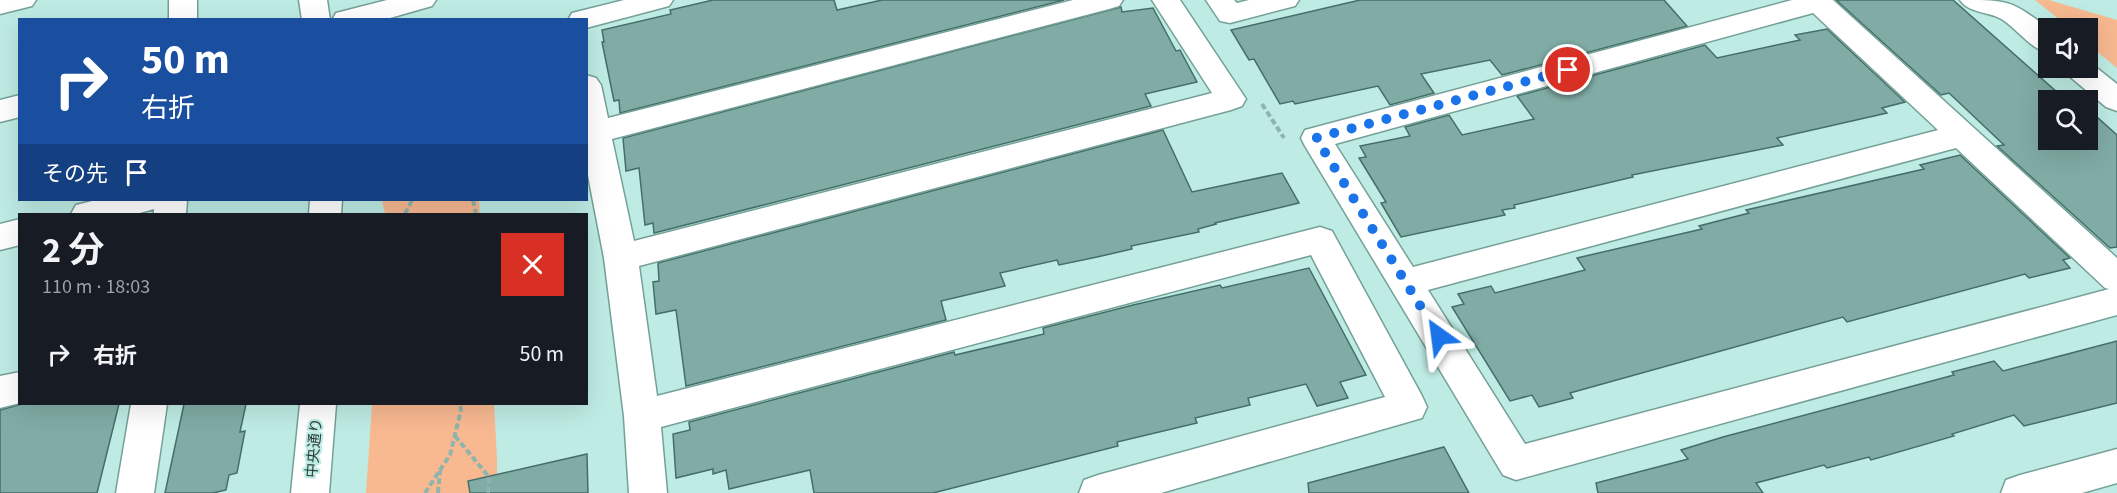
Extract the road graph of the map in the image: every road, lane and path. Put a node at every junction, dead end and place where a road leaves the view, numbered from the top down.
1 (22, 0) edge
2 (183, 0) edge
3 (313, 0) edge
4 (422, 0) edge
5 (569, 0) edge
6 (659, 0) edge
7 (1109, 0) edge
8 (1166, 0) edge
9 (1220, 0) edge
10 (1285, 0) edge
11 (1974, 0) edge
12 (1818, 1) edge
13 (0, 5) edge
14 (183, 18) edge
15 (316, 18) edge
16 (354, 18) edge
17 (573, 18) edge
18 (588, 18) edge
19 (2038, 35) edge
20 (2090, 78) edge
21 (588, 94) edge
22 (2117, 100) edge
23 (18, 106) edge
24 (0, 111) edge
25 (596, 132) junction
26 (1962, 135) junction
27 (141, 201) edge
28 (91, 213) edge
29 (18, 232) edge
30 (0, 237) edge
31 (621, 258) junction
32 (2117, 278) edge
33 (1406, 282) junction
34 (2117, 301) edge
35 (18, 388) edge
36 (0, 392) edge
37 (149, 405) edge
38 (318, 405) edge
39 (460, 405) edge
40 (642, 416) junction
41 (455, 435) junction
42 (2117, 466) edge
43 (440, 470) junction
44 (135, 493) edge
45 (310, 493) edge
46 (425, 493) edge
47 (438, 493) edge
48 (488, 493) edge
49 (648, 493) edge
50 (1098, 493) edge
51 (2020, 493) edge

1 - 13 street
2 - 14 street
3 - 15 street
4 - 16 street
5 - 17 street
6 - 18 street
7 - 25 street
8 - 31 street
9 - 10 street
11 - 19 street
12 - 26 street
12 - 33 street
20 - 22 street
21 - 25 street
23 - 24 street
25 - 31 street
26 - 32 street
26 - 33 street
27 - 28 street
29 - 30 street
31 - 40 street
33 - 34 street
35 - 36 street
37 - 44 street
38 - 45 street, 中央通り
39 - 41 path
40 - 49 street
40 - 50 street
41 - 43 path
41 - 48 path
42 - 51 street
43 - 46 path
43 - 47 path

